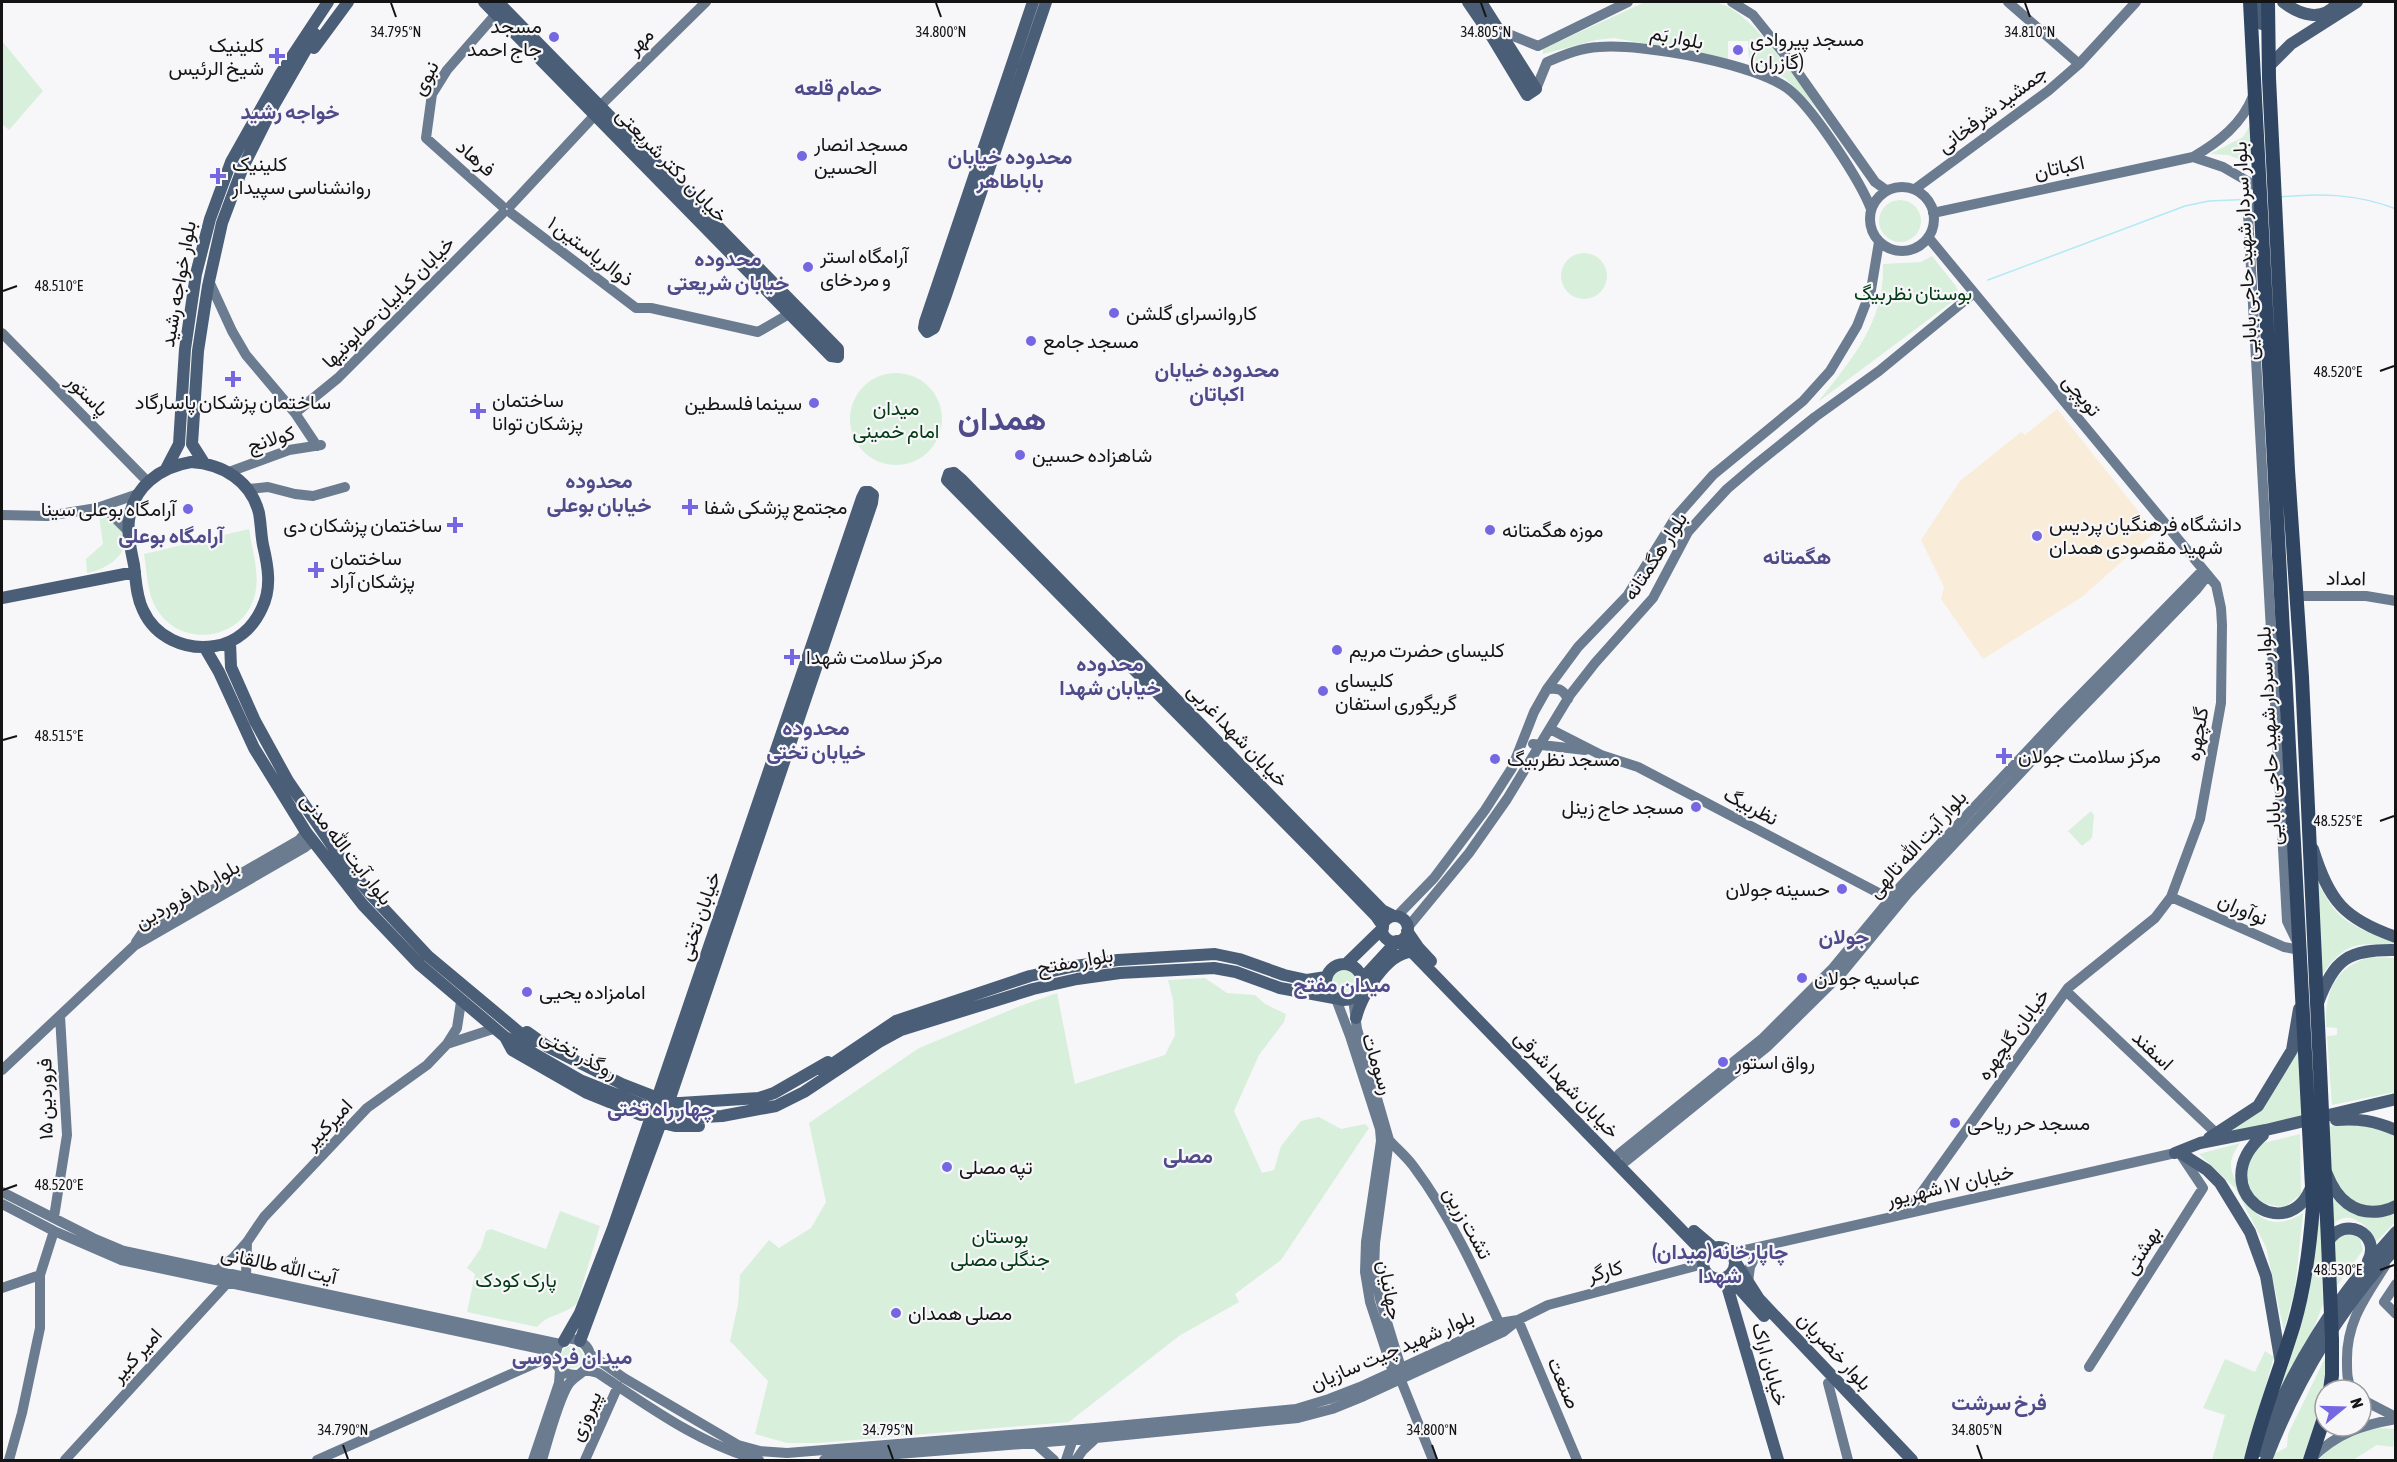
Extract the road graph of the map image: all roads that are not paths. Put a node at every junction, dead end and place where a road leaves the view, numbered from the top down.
1 (320, 2) edge
2 (328, 2) edge
3 (338, 2) edge
4 (348, 2) edge
5 (484, 2) edge
6 (706, 2) edge
7 (1033, 2) edge
8 (1046, 2) edge
9 (1468, 2) edge
10 (1480, 2) edge
11 (1628, 2) edge
12 (1732, 2) edge
13 (2008, 2) edge
14 (2136, 2) edge
15 (2250, 2) edge
16 (2261, 2) edge
17 (2268, 2) edge
18 (2283, 2) edge
19 (2338, 2) edge
20 (2357, 2) edge
21 (497, 8) edge
22 (1501, 31) junction
23 (307, 39) junction
24 (1538, 46) junction
25 (298, 54) junction
26 (1546, 62) junction
27 (2079, 64) junction
28 (2269, 66) junction
29 (2256, 89) junction
30 (1531, 92) junction
31 (598, 111) junction
32 (426, 138) joint
33 (2193, 157) junction
34 (1916, 189) junction
35 (1886, 190) junction
36 (2261, 195) junction
37 (507, 209) junction
38 (1871, 209) junction
39 (1934, 213) junction
40 (1928, 237) junction
41 (1879, 242) junction
42 (210, 281) junction
43 (1974, 293) junction
44 (782, 299) junction
45 (789, 314) junction
46 (2, 333) edge
47 (189, 389) junction
48 (296, 413) junction
49 (2286, 422) junction
50 (204, 463) junction
51 (2268, 463) junction
52 (166, 469) junction
53 (229, 472) junction
54 (148, 482) junction
55 (345, 487) dead end
56 (248, 489) junction
57 (138, 494) junction
58 (867, 500) dead end
59 (104, 507) junction
60 (2, 515) edge
61 (129, 532) junction
62 (134, 569) junction
63 (2205, 573) junction
64 (2197, 589) junction
65 (2, 592) edge
66 (2218, 596) junction
67 (2296, 596) junction
68 (2, 597) edge
69 (833, 599) junction
70 (2396, 601) edge
71 (230, 642) junction
72 (206, 648) junction
73 (1547, 689) junction
74 (1568, 699) junction
75 (255, 721) junction
76 (242, 725) junction
77 (1550, 729) junction
78 (1523, 740) junction
79 (1538, 746) junction
80 (1592, 751) junction
81 (2289, 754) junction
82 (2306, 755) junction
83 (2284, 771) junction
84 (2308, 834) junction
85 (1954, 836) junction
86 (305, 840) junction
87 (1465, 849) junction
88 (2171, 897) junction
89 (1890, 899) junction
90 (1396, 916) junction
91 (1383, 927) junction
92 (1408, 929) junction
93 (2396, 937) edge
94 (1397, 941) junction
95 (2300, 950) junction
96 (2396, 950) edge
97 (1412, 952) junction
98 (1346, 964) junction
99 (1837, 971) junction
100 (1326, 977) junction
101 (1362, 979) junction
102 (2302, 984) junction
103 (2066, 991) junction
104 (1335, 999) junction
105 (1353, 999) junction
106 (461, 1002) junction
107 (2317, 1007) junction
108 (60, 1016) junction
109 (1356, 1018) junction
110 (493, 1029) junction
111 (460, 1032) junction
112 (517, 1035) junction
113 (505, 1037) junction
114 (2, 1070) edge
115 (830, 1070) junction
116 (666, 1074) junction
117 (674, 1086) junction
118 (635, 1088) junction
119 (664, 1099) junction
120 (2396, 1099) edge
121 (705, 1102) junction
122 (625, 1109) junction
123 (2330, 1118) junction
124 (656, 1121) junction
125 (2299, 1125) junction
126 (681, 1126) junction
127 (2396, 1130) edge
128 (2217, 1134) junction
129 (2263, 1135) junction
130 (1385, 1140) junction
131 (648, 1143) junction
132 (2200, 1143) junction
133 (2177, 1152) junction
134 (1622, 1157) junction
135 (2324, 1165) junction
136 (2312, 1185) junction
137 (2, 1192) edge
138 (2, 1203) edge
139 (2396, 1206) edge
140 (1907, 1213) junction
141 (54, 1217) junction
142 (54, 1230) junction
143 (2396, 1232) edge
144 (248, 1242) junction
145 (2328, 1242) junction
146 (1760, 1247) junction
147 (1714, 1248) junction
148 (2396, 1249) edge
149 (1734, 1258) junction
150 (1703, 1261) junction
151 (2367, 1264) junction
152 (188, 1270) junction
153 (218, 1270) junction
154 (40, 1275) junction
155 (241, 1276) junction
156 (1727, 1278) junction
157 (1748, 1282) junction
158 (225, 1283) junction
159 (2396, 1284) edge
160 (2, 1288) edge
161 (306, 1294) junction
162 (1761, 1314) junction
163 (2396, 1314) edge
164 (1518, 1320) junction
165 (1738, 1324) junction
166 (1501, 1327) junction
167 (580, 1341) junction
168 (1384, 1345) junction
169 (558, 1348) junction
170 (590, 1354) junction
171 (2281, 1364) junction
172 (2089, 1367) dead end
173 (560, 1370) junction
174 (580, 1372) junction
175 (1398, 1372) junction
176 (2332, 1375) junction
177 (2332, 1378) edge
178 (2336, 1378) edge
179 (2348, 1378) edge
180 (1371, 1382) junction
181 (1827, 1383) junction
182 (618, 1386) junction
183 (2373, 1406) edge
184 (2396, 1418) edge
185 (1253, 1419) junction
186 (1074, 1435) junction
187 (1096, 1438) junction
188 (2318, 1438) edge
189 (1035, 1443) junction
190 (9, 1461) edge
191 (65, 1461) edge
192 (317, 1461) edge
193 (533, 1461) edge
194 (542, 1461) edge
195 (585, 1461) edge
196 (759, 1461) edge
197 (824, 1461) edge
198 (1054, 1461) edge
199 (1066, 1461) edge
200 (1076, 1461) edge
201 (1433, 1461) edge
202 (1577, 1461) edge
203 (1778, 1461) edge
204 (1848, 1461) edge
205 (1901, 1461) edge
206 (1912, 1461) edge
207 (2253, 1461) edge
208 (2266, 1461) edge
209 (2310, 1461) edge

1 - 25 main road
2 - 23 main road
3 - 23 main road
4 - 25 main road
5 - 21 main road, خیابان دکتر شریعتی
6 - 31 main road, مهر
7 - 8 main road
9 - 30 main road
10 - 22 main road
11 - 24 main road
12 - 35 main road
13 - 27 main road
14 - 27 main road, جمشید شرفخانی
15 - 29 highway, بلوار سردار شهید حاجی بابایی
16 - 49 main road
17 - 28 highway, بلوار سردار شهید حاجی بابایی
18 - 19 main road
20 - 28 main road
21 - 31 main road, خیابان دکتر شریعتی
21 - 32 main road, نبوی
22 - 24 main road
22 - 30 main road
23 - 25 main road
24 - 26 main road
25 - 42 main road, بلوار خواجه رشید
25 - 47 main road, بلوار خواجه رشید
26 - 30 main road
26 - 38 main road, بلوار بَم
27 - 34 main road, جمشید شرفخانی
28 - 49 highway, بلوار سردار شهید حاجی بابایی
29 - 33 main road
29 - 36 highway, بلوار سردار شهید حاجی بابایی
31 - 37 main road, خیابان کبابیان-صابونیها
31 - 44 main road, خیابان دکتر شریعتی
32 - 37 main road, فرهاد
33 - 36 main road
33 - 39 main road, اکباتان
34 - 35 main road
34 - 39 main road
35 - 38 main road
36 - 51 highway, بلوار سردار شهید حاجی بابایی
37 - 45 main road, ذوالریاستین ۱
37 - 48 main road, خیابان کبابیان-صابونیها
38 - 41 main road
39 - 40 main road
40 - 41 main road
40 - 43 main road, توپچی
41 - 73 main road, بلوار هگمتانه
42 - 47 main road, بلوار خواجه رشید
42 - 48 main road
43 - 63 main road, توپچی
43 - 74 main road, بلوار هگمتانه
44 - 45 main road, خیابان دکتر شریعتی
44 - 45 main road, خیابان دکتر شریعتی
46 - 54 main road, پاستور
47 - 50 main road, بلوار خواجه رشید
47 - 52 main road, بلوار خواجه رشید
48 - 53 main road, کولانج
49 - 67 highway, بلوار سردار شهید حاجی بابایی
50 - 52 main road
50 - 53 main road
51 - 81 highway, بلوار سردار شهید حاجی بابایی
51 - 83 main road
52 - 54 main road
53 - 56 main road
54 - 57 main road
55 - 56 main road
56 - 71 main road
57 - 59 main road
57 - 61 main road
58 - 69 main road, خیابان تختی
59 - 60 main road
59 - 61 main road
61 - 62 main road
62 - 65 main road
62 - 68 main road
62 - 72 main road
63 - 64 main road, بلوار آیت الله تالهی
63 - 66 main road, گلچهره
63 - 85 main road, بلوار آیت الله تالهی
64 - 66 main road
64 - 85 main road, بلوار آیت الله تالهی
66 - 88 main road, گلچهره
67 - 70 main road, امداد
67 - 82 highway, بلوار سردار شهید حاجی بابایی
69 - 116 main road, خیابان تختی
69 - 117 main road, خیابان تختی
71 - 72 main road
71 - 75 main road, بلوار آیت الله مدنی
72 - 76 main road, بلوار آیت الله مدنی
73 - 74 main road
73 - 78 main road, بلوار هگمتانه
74 - 77 main road, بلوار هگمتانه
75 - 76 main road
75 - 112 main road, بلوار آیت الله مدنی
76 - 86 main road, بلوار آیت الله مدنی
77 - 79 main road, بلوار هگمتانه
77 - 80 main road, نظربیگ
78 - 79 main road, نظربیگ
78 - 87 main road, بلوار هگمتانه
79 - 80 main road, نظربیگ
79 - 87 main road, بلوار هگمتانه
80 - 89 main road, نظربیگ
81 - 82 highway
81 - 83 highway, بلوار سردار شهید حاجی بابایی
82 - 84 highway, بلوار سردار شهید حاجی بابایی
83 - 95 highway, بلوار سردار شهید حاجی بابایی
84 - 93 main road
84 - 107 highway, بلوار سردار شهید حاجی بابایی
85 - 89 main road, بلوار آیت الله تالهی
85 - 99 main road, بلوار آیت الله تالهی
86 - 106 main road, بلوار آیت الله مدنی
86 - 108 main road, بلوار ۱۵ فروردین
87 - 90 main road, بلوار هگمتانه
87 - 92 main road, بلوار هگمتانه
88 - 95 main road, نوآوران
88 - 103 main road, خیابان گلچهره
89 - 99 main road, بلوار آیت الله تالهی
90 - 91 main road
90 - 91 main road, خیابان شهدا غربی
90 - 92 main road
91 - 94 main road
91 - 98 main road
92 - 94 main road
92 - 134 main road, خیابان شهدا شرقی
94 - 97 main road, خیابان شهدا شرقی
94 - 101 main road
95 - 102 highway, بلوار سردار شهید حاجی بابایی
96 - 107 main road
97 - 109 main road
97 - 150 main road, خیابان شهدا شرقی
98 - 100 main road
98 - 101 main road
99 - 134 main road, بلوار آیت الله تالهی
100 - 104 main road
100 - 115 main road, بلوار مفتح
101 - 105 main road
102 - 128 main road
102 - 136 highway, بلوار سردار شهید حاجی بابایی
103 - 128 main road, اسفند
103 - 140 main road, خیابان گلچهره
104 - 105 main road
104 - 115 main road, بلوار مفتح
104 - 130 main road, رسومات
105 - 109 main road, رسومات
106 - 110 main road, بلوار آیت الله مدنی
106 - 111 main road
107 - 135 highway, بلوار سردار شهید حاجی بابایی
108 - 114 main road, بلوار ۱۵ فروردین
108 - 141 main road, ۱۵ فروردین
109 - 130 main road, رسومات
110 - 111 main road
110 - 113 main road, بلوار آیت الله مدنی
111 - 144 main road, امیرکبیر
112 - 113 main road
112 - 115 main road, روگذر تختی
112 - 118 main road
113 - 122 main road
115 - 121 main road
115 - 126 main road
116 - 118 main road
116 - 119 main road, خیابان تختی
117 - 119 main road, خیابان تختی
117 - 121 main road
118 - 119 main road
119 - 121 main road
119 - 122 main road
119 - 124 main road, خیابان تختی
119 - 126 main road
120 - 123 main road
122 - 131 main road
123 - 125 main road
123 - 127 main road
124 - 126 main road
124 - 131 main road, خیابان تختی
125 - 129 main road
125 - 132 main road
126 - 131 main road
128 - 132 main road
129 - 133 main road
129 - 136 main road
130 - 166 main road, تشت زرین
130 - 168 main road, جهانیان
130 - 175 main road, جهانیان
131 - 167 main road, خیابان تختی
131 - 169 main road, خیابان تختی
132 - 133 main road
133 - 140 main road, خیابان ۱۷ شهریور
133 - 171 main road
133 - 172 main road, بهشتی
134 - 147 main road, خیابان شهدا شرقی
135 - 139 main road
135 - 145 highway, بلوار سردار شهید حاجی بابایی
136 - 171 highway, بلوار سردار شهید حاجی بابایی
137 - 141 main road, آیت الله طالقانی
138 - 142 main road, آیت الله طالقانی
140 - 146 main road, خیابان ۱۷ شهریور
141 - 152 main road, آیت الله طالقانی
142 - 152 main road, آیت الله طالقانی
142 - 154 main road
143 - 151 main road
144 - 153 main road, امیرکبیر
144 - 155 main road
145 - 151 main road
145 - 176 highway, بلوار سردار شهید حاجی بابایی
146 - 149 main road, خیابان ۱۷ شهریور
146 - 157 main road
147 - 149 main road
147 - 150 main road
148 - 179 main road
148 - 208 main road
149 - 156 main road
149 - 157 main road, بلوار خضریان
150 - 156 main road
150 - 164 main road, کارگر
151 - 207 main road
152 - 153 main road, آیت الله طالقانی
152 - 158 main road, آیت الله طالقانی
153 - 155 main road, آیت الله طالقانی
154 - 160 main road
154 - 190 main road
155 - 158 main road, امیر کبیر
155 - 161 main road, آیت الله طالقانی
156 - 162 main road, بلوار خضریان
156 - 165 main road, خیابان اراک
157 - 206 main road, بلوار خضریان
158 - 161 main road, آیت الله طالقانی
158 - 191 main road, امیر کبیر
159 - 163 main road
161 - 169 main road, آیت الله طالقانی
162 - 165 main road
162 - 181 main road, بلوار خضریان
164 - 166 main road, بلوار شهید چیت سازیان
164 - 202 main road, صنعت
165 - 203 main road, خیابان اراک
166 - 175 main road, بلوار شهید چیت سازیان
167 - 169 main road
167 - 170 main road
168 - 175 main road, جهانیان
168 - 180 main road
169 - 173 main road
169 - 192 main road
170 - 174 main road
170 - 186 main road, بلوار شهید چیت سازیان
171 - 207 highway, بلوار سردار شهید حاجی بابایی
173 - 174 main road
173 - 193 main road
174 - 182 main road
174 - 194 main road
175 - 180 main road, بلوار شهید چیت سازیان
175 - 185 main road, بلوار شهید چیت سازیان
175 - 201 main road
176 - 177 highway, بلوار سردار شهید حاجی بابایی
176 - 178 main road
180 - 185 main road, بلوار شهید چیت سازیان
181 - 204 main road
181 - 205 main road, بلوار خضریان
182 - 195 main road, پیروزی
182 - 196 main road
183 - 184 main road
184 - 209 main road
185 - 186 main road, بلوار شهید چیت سازیان
185 - 187 main road, بلوار شهید چیت سازیان
186 - 187 main road, بلوار شهید چیت سازیان
186 - 189 main road, بلوار شهید چیت سازیان
186 - 199 main road
187 - 200 main road
188 - 209 highway
189 - 197 main road, بلوار شهید چیت سازیان
189 - 198 main road

